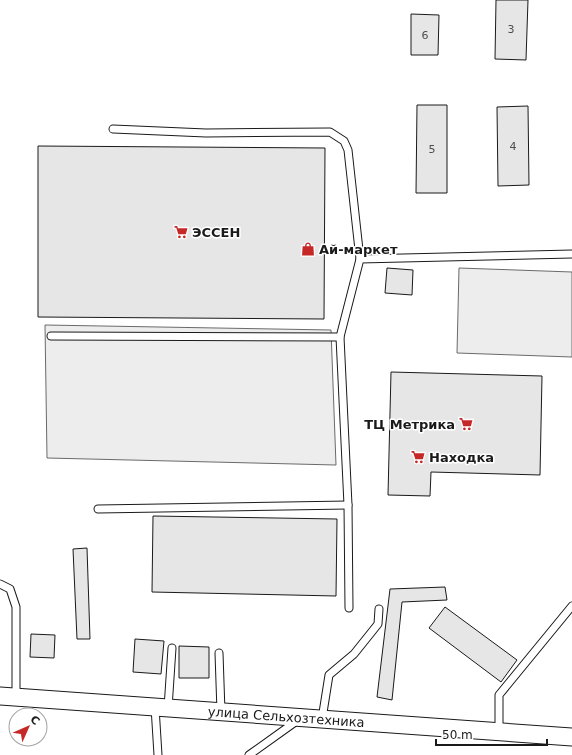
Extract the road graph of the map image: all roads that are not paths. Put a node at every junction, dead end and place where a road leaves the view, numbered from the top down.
1 (113, 129) dead end
2 (572, 254) edge
3 (360, 259) junction
4 (51, 336) dead end
5 (340, 337) junction
6 (348, 505) junction
7 (98, 509) dead end
8 (0, 584) edge
9 (572, 606) edge
10 (348, 608) dead end
11 (379, 609) dead end
12 (172, 648) dead end
13 (219, 653) dead end
14 (8, 697) edge
15 (161, 708) junction
16 (221, 712) junction
17 (301, 718) junction
18 (322, 719) junction
19 (499, 732) junction
20 (572, 737) edge
21 (158, 755) edge
22 (249, 755) edge

1 - 3 lane
2 - 3 lane
3 - 5 lane
4 - 5 lane
5 - 6 lane
6 - 7 lane
6 - 10 lane
8 - 14 lane
9 - 19 lane
11 - 18 lane
12 - 15 lane
13 - 16 lane
14 - 15 street, улица Сельхозтехника
15 - 16 street, улица Сельхозтехника
15 - 21 lane
16 - 17 street, улица Сельхозтехника
17 - 18 street, улица Сельхозтехника
17 - 22 lane
18 - 19 street, улица Сельхозтехника
19 - 20 street, улица Сельхозтехника

